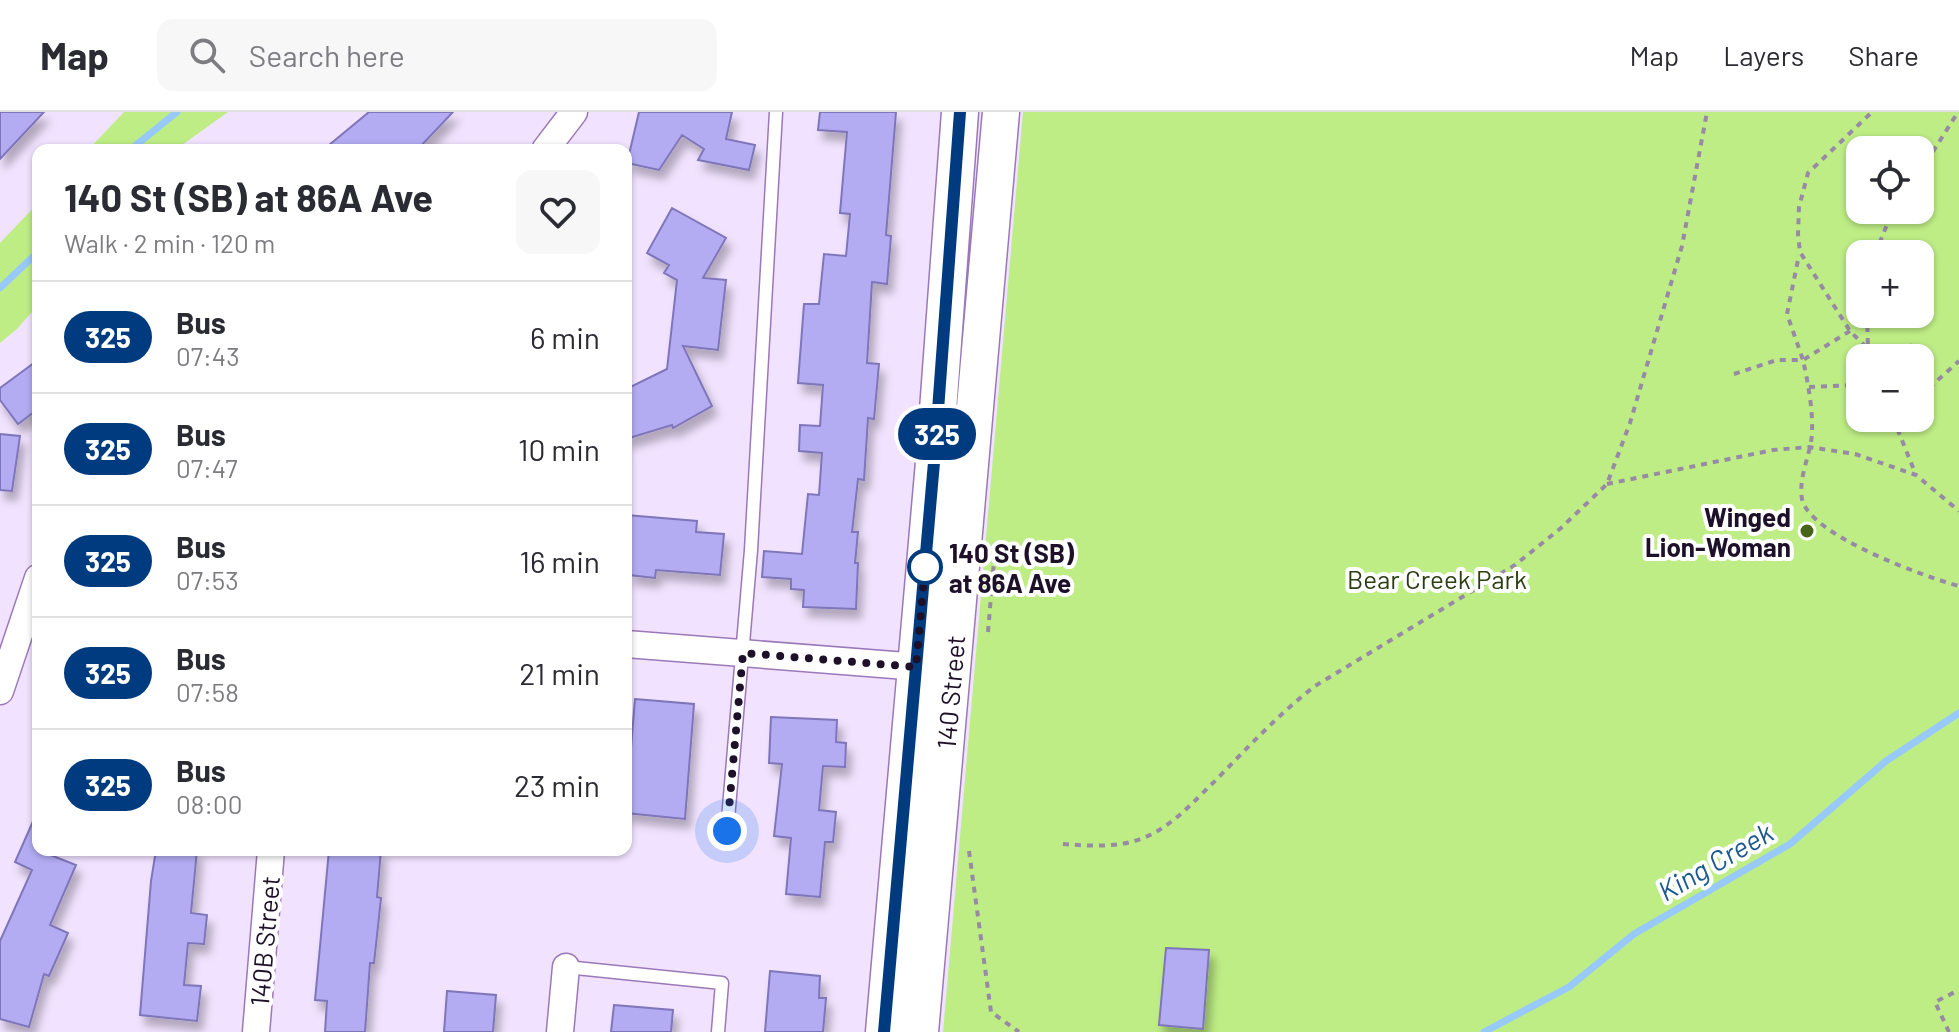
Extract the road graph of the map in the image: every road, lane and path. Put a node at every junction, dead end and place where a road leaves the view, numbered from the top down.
1 (574, 112) edge
2 (776, 112) edge
3 (960, 112) edge
4 (1001, 112) edge
5 (1707, 112) edge
6 (1872, 112) edge
7 (1958, 112) edge
8 (550, 144) edge
9 (1934, 150) edge
10 (1800, 252) junction
11 (1850, 331) junction
12 (1863, 344) edge
13 (1803, 360) junction
14 (1959, 361) edge
15 (1734, 374) dead end
16 (1934, 383) edge
17 (1846, 386) edge
18 (1809, 387) junction
19 (1899, 432) edge
20 (1809, 447) junction
21 (1916, 475) junction
22 (1607, 484) junction
23 (1959, 511) edge
24 (1959, 586) edge
25 (32, 596) edge
26 (632, 644) edge
27 (743, 653) junction
28 (916, 667) junction
29 (952, 669) junction
30 (0, 691) edge
31 (727, 831) dead end
32 (969, 842) dead end
33 (1063, 844) dead end
34 (271, 856) edge
35 (566, 967) joint
36 (1959, 990) edge
37 (256, 1032) edge
38 (560, 1032) edge
39 (718, 1032) edge
40 (884, 1032) edge
41 (920, 1032) edge
42 (1019, 1032) edge
43 (1949, 1032) edge

1 - 8 street
2 - 27 lane
3 - 28 main road, 140 Street
4 - 29 main road, 140 Street
5 - 22 path
6 - 10 path
7 - 9 path
10 - 11 path
10 - 13 path
11 - 12 path
11 - 13 path
13 - 15 path
13 - 18 path
14 - 16 path
17 - 18 path
18 - 20 path
19 - 21 path
20 - 21 path
20 - 22 path
20 - 24 path
21 - 23 path
22 - 33 path
25 - 30 street
26 - 27 street
27 - 28 street
27 - 31 lane
28 - 29 street
28 - 40 main road, 140 Street
29 - 41 main road, 140 Street
32 - 42 path
34 - 37 street, 140B Street
35 - 38 street
35 - 39 lane
36 - 43 path

